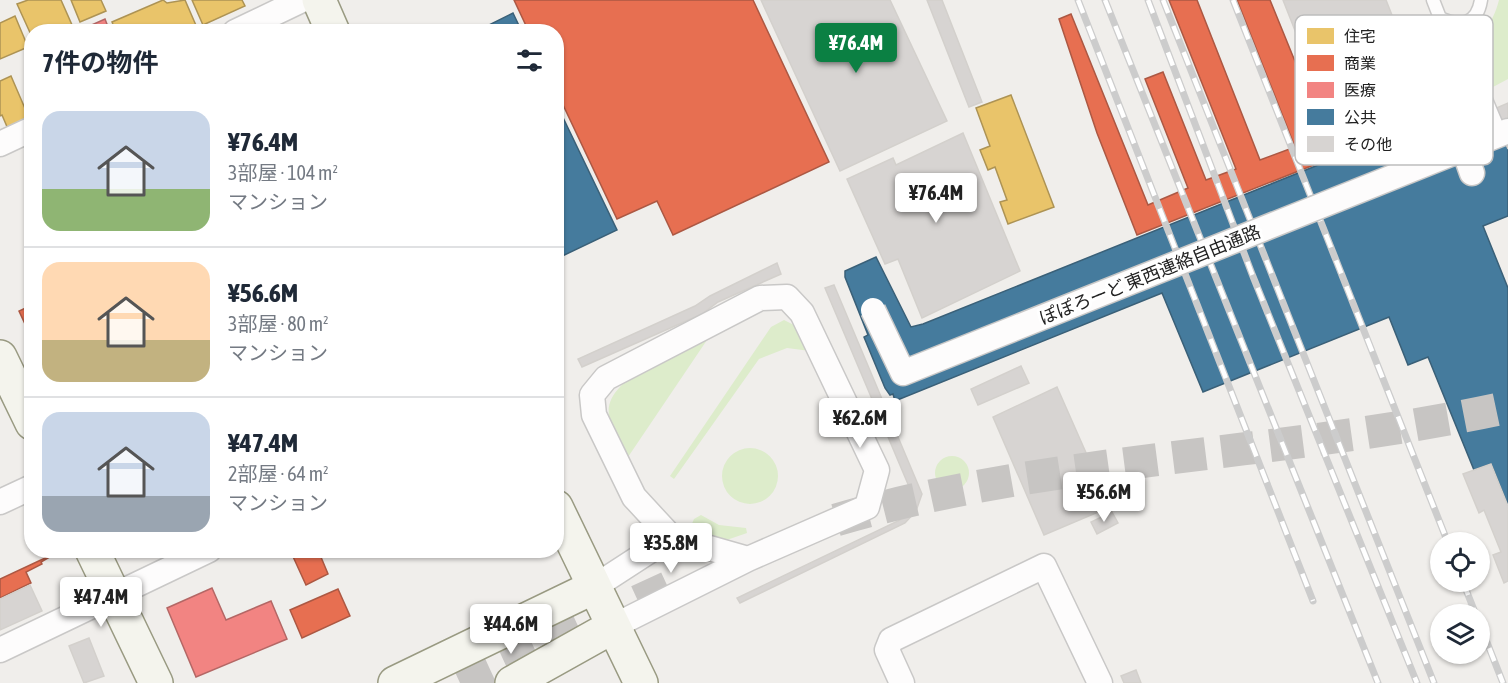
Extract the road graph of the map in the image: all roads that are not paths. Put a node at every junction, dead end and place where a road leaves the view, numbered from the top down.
1 (302, 0) edge
2 (319, 0) edge
3 (1432, 0) edge
4 (1481, 0) edge
5 (1439, 15) edge
6 (1475, 15) edge
7 (252, 24) edge
8 (330, 24) edge
9 (1493, 120) edge
10 (24, 133) edge
11 (1502, 133) edge
12 (0, 144) edge
13 (1424, 165) edge
14 (1473, 165) edge
15 (1475, 171) dead end
16 (873, 310) dead end
17 (0, 357) edge
18 (24, 406) edge
19 (24, 491) edge
20 (0, 502) edge
21 (564, 524) edge
22 (671, 537) junction
23 (96, 558) edge
24 (192, 558) edge
25 (748, 559) junction
26 (594, 587) junction
27 (114, 596) junction
28 (612, 627) junction
29 (0, 650) edge
30 (156, 683) edge
31 (395, 683) edge
32 (512, 683) edge
33 (641, 683) edge
34 (902, 683) edge
35 (1100, 683) edge

1 - 7 street
2 - 8 street
3 - 5 lane
4 - 6 lane
9 - 11 street
10 - 12 street
13 - 16 street, ぽぽろーど 東西連絡自由通路, bridge
14 - 15 street
17 - 18 street
19 - 20 street
21 - 26 street
22 - 25 street
22 - 25 street
22 - 26 street
23 - 27 street
24 - 27 street
25 - 28 street
26 - 28 street
26 - 31 street
27 - 29 street
27 - 30 street
28 - 32 street
28 - 33 street
34 - 35 street

